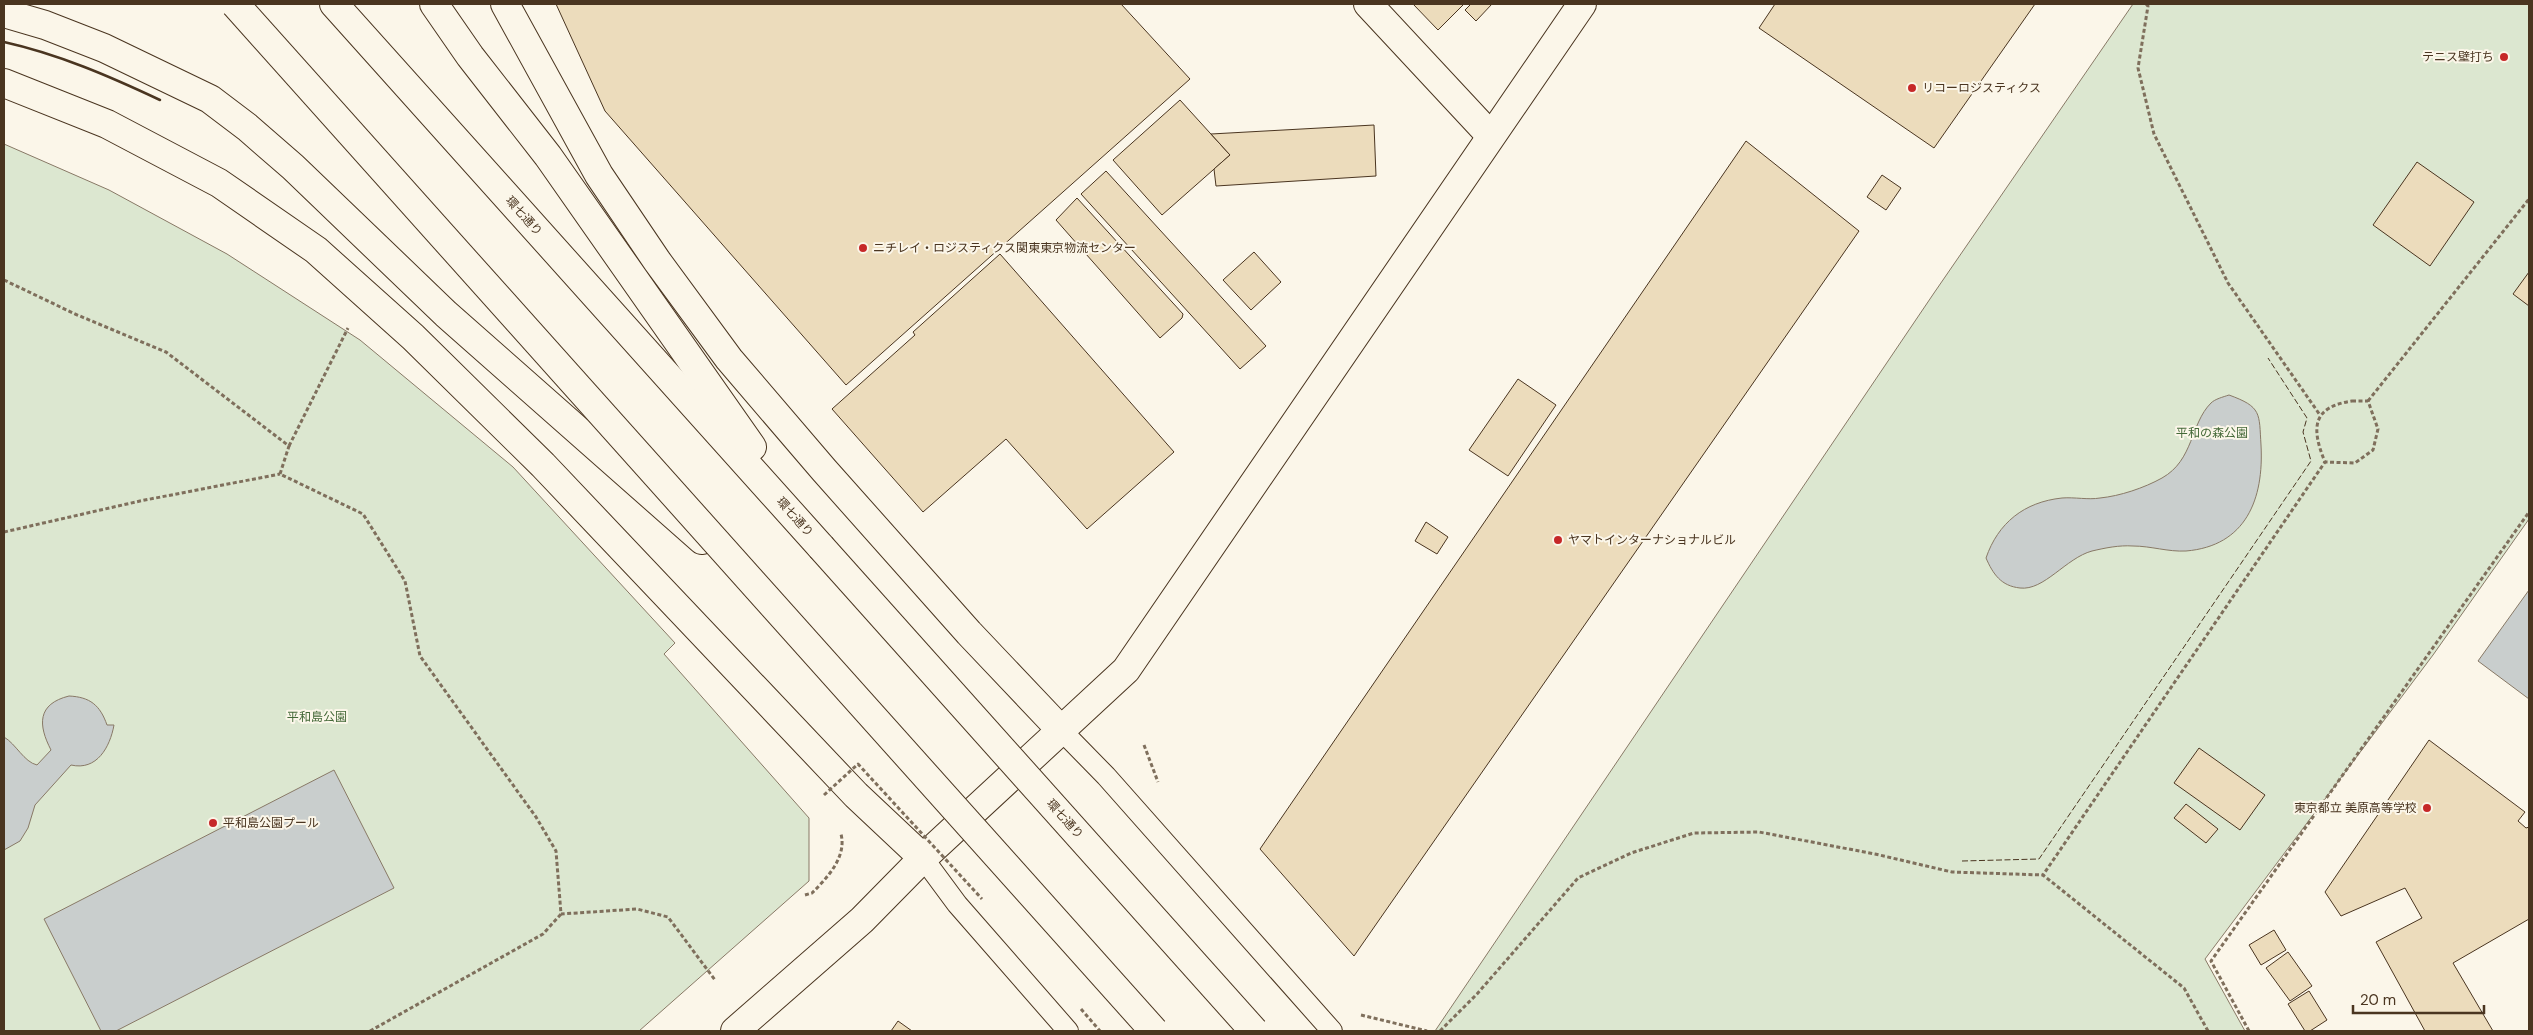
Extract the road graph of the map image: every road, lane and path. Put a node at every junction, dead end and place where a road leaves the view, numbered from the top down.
1 (235, 4) edge
2 (334, 4) edge
3 (434, 4) edge
4 (505, 4) edge
5 (1368, 4) edge
6 (1582, 4) edge
7 (2146, 4) edge
8 (4, 14) edge
9 (4, 84) edge
10 (1490, 135) junction
11 (2529, 199) edge
12 (4, 280) edge
13 (366, 293) junction
14 (2368, 401) junction
15 (2320, 415) junction
16 (289, 446) junction
17 (2325, 462) junction
18 (280, 474) junction
19 (2529, 512) edge
20 (4, 532) edge
21 (821, 546) junction
22 (763, 594) junction
23 (1060, 729) junction
24 (824, 794) dead end
25 (922, 858) junction
26 (837, 863) dead end
27 (2043, 875) junction
28 (805, 894) dead end
29 (986, 903) dead end
30 (561, 914) junction
31 (714, 980) dead end
32 (1076, 1003) dead end
33 (370, 1031) edge
34 (735, 1031) edge
35 (1068, 1031) edge
36 (1100, 1031) edge
37 (1154, 1031) edge
38 (1254, 1031) edge
39 (1332, 1031) edge
40 (1440, 1031) edge
41 (2208, 1031) edge
42 (2249, 1031) edge

1 - 22 main road, bridge
2 - 21 main road, 環七通り
3 - 21 main road
4 - 23 main road
5 - 10 main road
6 - 10 main road
7 - 15 path
8 - 22 main road, bridge
9 - 13 main road
10 - 23 main road
11 - 14 path
12 - 16 path
13 - 16 path
13 - 25 main road
14 - 15 path
14 - 17 path
15 - 17 path
16 - 18 path
17 - 27 path
18 - 20 path
18 - 30 path
19 - 42 path
21 - 38 main road, 環七通り, bridge
22 - 37 main road, bridge
23 - 25 main road
23 - 39 lane
24 - 29 path, bridge
25 - 34 main road
25 - 35 lane
26 - 28 path
27 - 40 path
27 - 41 path
30 - 31 path
30 - 33 path
32 - 36 path, bridge

